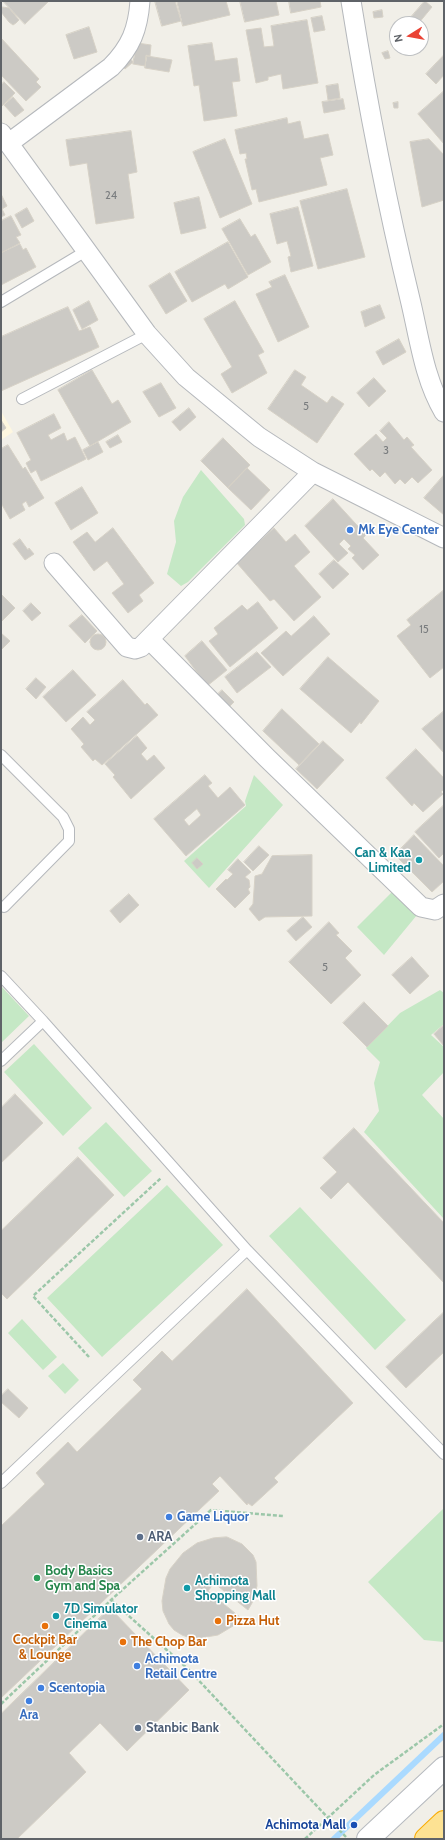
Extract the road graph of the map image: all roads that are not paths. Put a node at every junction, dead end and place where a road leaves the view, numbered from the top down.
1 (140, 1) edge
2 (351, 1) edge
3 (5, 138) edge
4 (86, 251) junction
5 (1, 302) edge
6 (147, 334) junction
7 (22, 399) dead end
8 (444, 412) edge
9 (313, 472) junction
10 (444, 538) edge
11 (54, 563) dead end
12 (149, 639) junction
13 (1, 755) edge
14 (444, 904) edge
15 (4, 906) dead end
16 (1, 976) edge
17 (44, 1021) junction
18 (1, 1061) edge
19 (247, 1250) junction
20 (444, 1454) edge
21 (1, 1483) edge
22 (444, 1768) edge
23 (444, 1822) edge
24 (368, 1839) edge
25 (426, 1839) edge

1 - 3 street
2 - 8 street
3 - 4 street
4 - 5 lane
4 - 6 street
6 - 7 lane
6 - 9 street
9 - 10 street
9 - 12 street
11 - 12 street
12 - 14 street
13 - 15 lane
16 - 17 lane
17 - 18 lane
17 - 19 lane
19 - 20 lane
19 - 21 lane
22 - 24 main road
23 - 25 highway

